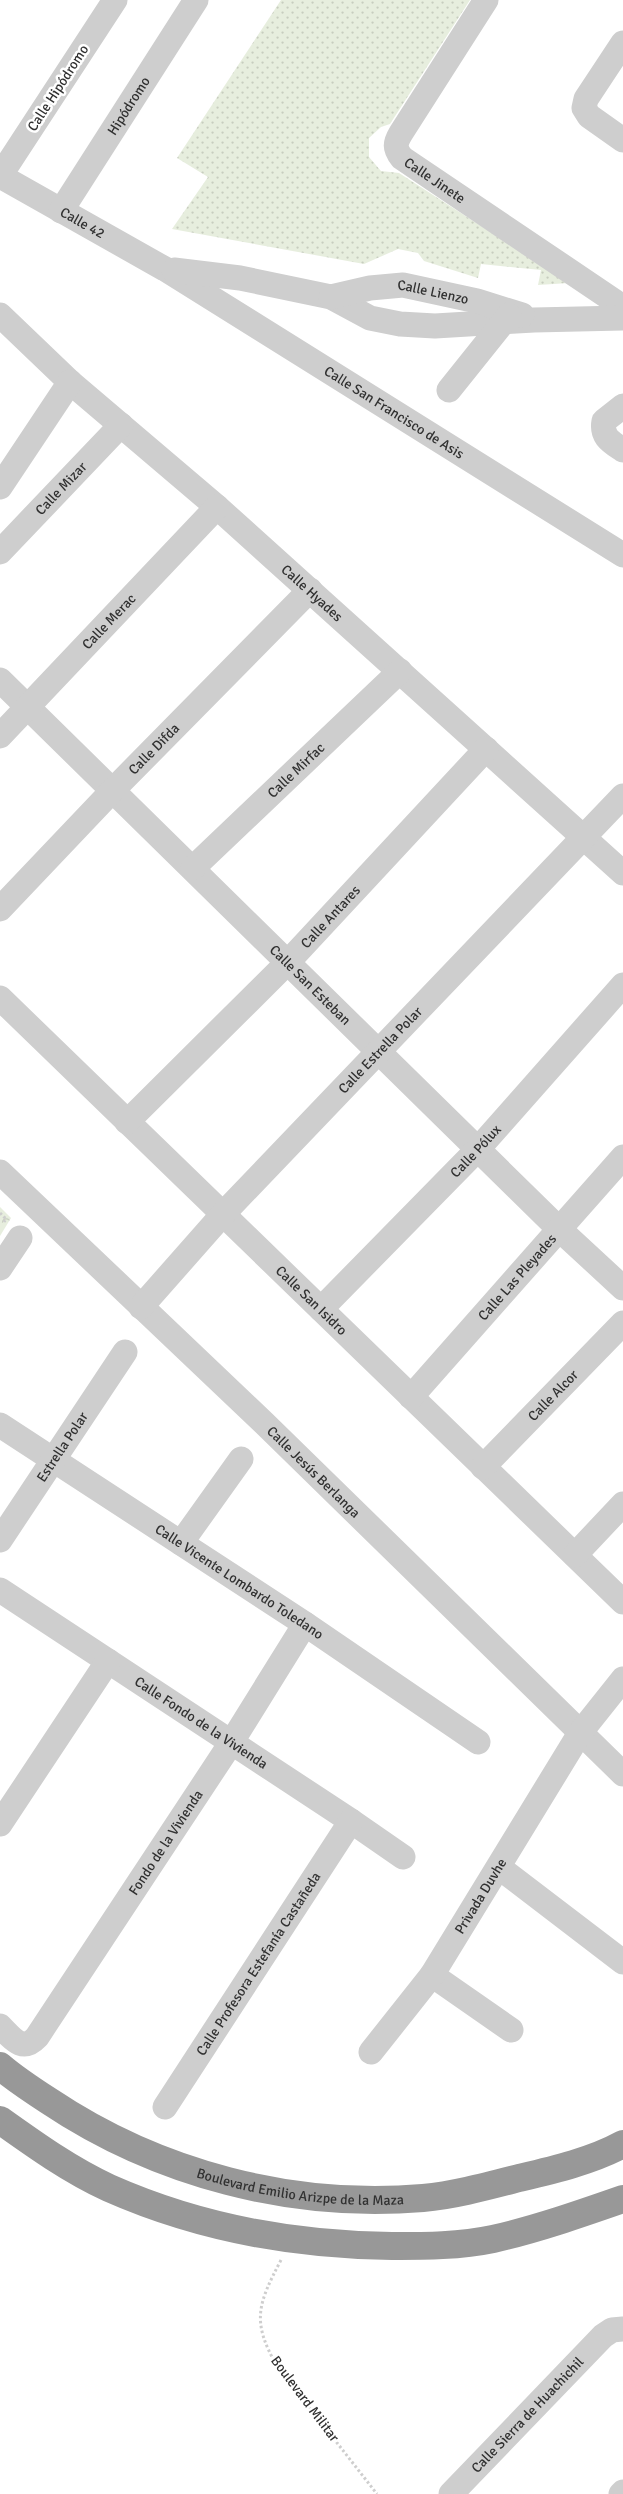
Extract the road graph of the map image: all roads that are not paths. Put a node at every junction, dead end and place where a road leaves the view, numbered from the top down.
1 (116, 0) edge
2 (196, 0) edge
3 (486, 0) edge
4 (623, 43) edge
5 (623, 140) edge
6 (0, 176) edge
7 (62, 211) junction
8 (165, 269) junction
9 (330, 297) junction
10 (623, 307) edge
11 (0, 315) edge
12 (517, 318) junction
13 (623, 318) edge
14 (70, 382) junction
15 (449, 390) dead end
16 (623, 406) edge
17 (121, 425) junction
18 (623, 450) edge
19 (0, 487) edge
20 (217, 507) junction
21 (0, 552) edge
22 (623, 555) edge
23 (310, 590) junction
24 (400, 671) junction
25 (0, 680) edge
26 (28, 706) junction
27 (0, 736) edge
28 (486, 749) junction
29 (113, 790) junction
30 (623, 796) edge
31 (584, 837) junction
32 (193, 868) junction
33 (623, 873) edge
34 (0, 909) edge
35 (288, 962) junction
36 (623, 985) edge
37 (0, 998) edge
38 (378, 1051) junction
39 (127, 1122) junction
40 (478, 1149) junction
41 (623, 1156) edge
42 (0, 1172) edge
43 (223, 1214) junction
44 (558, 1228) junction
45 (10, 1234) edge
46 (0, 1268) edge
47 (623, 1288) edge
48 (141, 1307) junction
49 (321, 1309) junction
50 (623, 1323) edge
51 (125, 1352) dead end
52 (411, 1397) junction
53 (0, 1425) edge
54 (241, 1459) dead end
55 (52, 1460) junction
56 (483, 1466) junction
57 (623, 1504) edge
58 (0, 1540) edge
59 (181, 1543) junction
60 (574, 1555) junction
61 (0, 1590) edge
62 (623, 1602) edge
63 (305, 1624) junction
64 (108, 1661) junction
65 (623, 1679) edge
66 (580, 1733) junction
67 (478, 1742) dead end
68 (232, 1743) junction
69 (623, 1774) edge
70 (351, 1821) junction
71 (0, 1824) edge
72 (403, 1857) dead end
73 (500, 1868) junction
74 (623, 1962) edge
75 (432, 1976) junction
76 (511, 2030) dead end
77 (7, 2034) edge
78 (371, 2052) dead end
79 (0, 2066) edge
80 (165, 2107) dead end
81 (0, 2120) edge
82 (623, 2144) edge
83 (623, 2199) edge
84 (613, 2333) edge
85 (451, 2494) edge

1 - 6 street, Calle Hipódromo
2 - 7 street, Hipódromo
3 - 10 street, Calle Jinete
4 - 5 street
6 - 7 street, Calle 42
7 - 8 street, Calle 42
8 - 9 street, Calle Lienzo
8 - 22 street, Calle San Francisco de Asis
9 - 12 street, Calle Lienzo
9 - 12 street, Calle Lienzo
11 - 14 street, Calle Hyades
12 - 13 street, Calle Lienzo
12 - 15 street
14 - 17 street, Calle Hyades
14 - 19 street
16 - 18 street
17 - 20 street, Calle Hyades
17 - 21 street, Calle Mizar
20 - 23 street, Calle Hyades
20 - 26 street, Calle Merac
23 - 24 street, Calle Hyades
23 - 29 street, Calle Difda
24 - 28 street, Calle Hyades
24 - 32 street, Calle Mirfac
25 - 26 street, Calle San Esteban
26 - 27 street, Calle Merac
26 - 29 street, Calle San Esteban
28 - 31 street, Calle Hyades
28 - 35 street, Calle Antares
29 - 32 street, Calle San Esteban
29 - 34 street, Calle Difda
30 - 31 street, Calle Estrella Polar
31 - 33 street, Calle Hyades
31 - 38 street, Calle Estrella Polar
32 - 35 street, Calle San Esteban
35 - 38 street, Calle San Esteban
35 - 39 street, Calle Antares
36 - 40 street, Calle Pólux
37 - 39 street, Calle San Isidro
38 - 40 street, Calle San Esteban
38 - 43 street, Calle Estrella Polar
39 - 43 street, Calle San Isidro
40 - 44 street, Calle San Esteban
40 - 49 street, Calle Pólux
41 - 44 street, Calle Las Pleyades
42 - 48 street, Calle Jesús Berlanga
43 - 48 street, Calle Estrella Polar
43 - 49 street, Calle San Isidro
44 - 47 street, Calle San Esteban
44 - 52 street, Calle Las Pleyades
45 - 46 street
48 - 66 street, Calle Jesús Berlanga
49 - 52 street, Calle San Isidro
50 - 56 street, Calle Alcor
51 - 55 street, Estrella Polar
52 - 56 street, Calle San Isidro
53 - 55 street, Calle Vicente Lombardo Toledano
54 - 59 street
55 - 58 street, Estrella Polar
55 - 59 street, Calle Vicente Lombardo Toledano
56 - 60 street, Calle San Isidro
57 - 60 street
59 - 63 street, Calle Vicente Lombardo Toledano
60 - 62 street, Calle San Isidro
61 - 64 street, Calle Fondo de la Vivienda
63 - 67 street, Calle Vicente Lombardo Toledano
63 - 68 street, Fondo de la Vivienda
64 - 68 street, Calle Fondo de la Vivienda
64 - 71 street
65 - 66 street, Privada Duvhe
66 - 69 street, Calle Jesús Berlanga
66 - 73 street, Privada Duvhe
68 - 70 street, Calle Fondo de la Vivienda
68 - 77 street, Fondo de la Vivienda
70 - 72 street, Calle Fondo de la Vivienda
70 - 80 street, Calle Profesora Estefanía Castañeda
73 - 74 street
73 - 75 street, Privada Duvhe
75 - 76 street
75 - 78 street, Privada Duvhe
79 - 82 highway, Boulevard Emilio Arizpe de la Maza
81 - 83 highway
84 - 85 street, Calle Sierra de Huachichil

